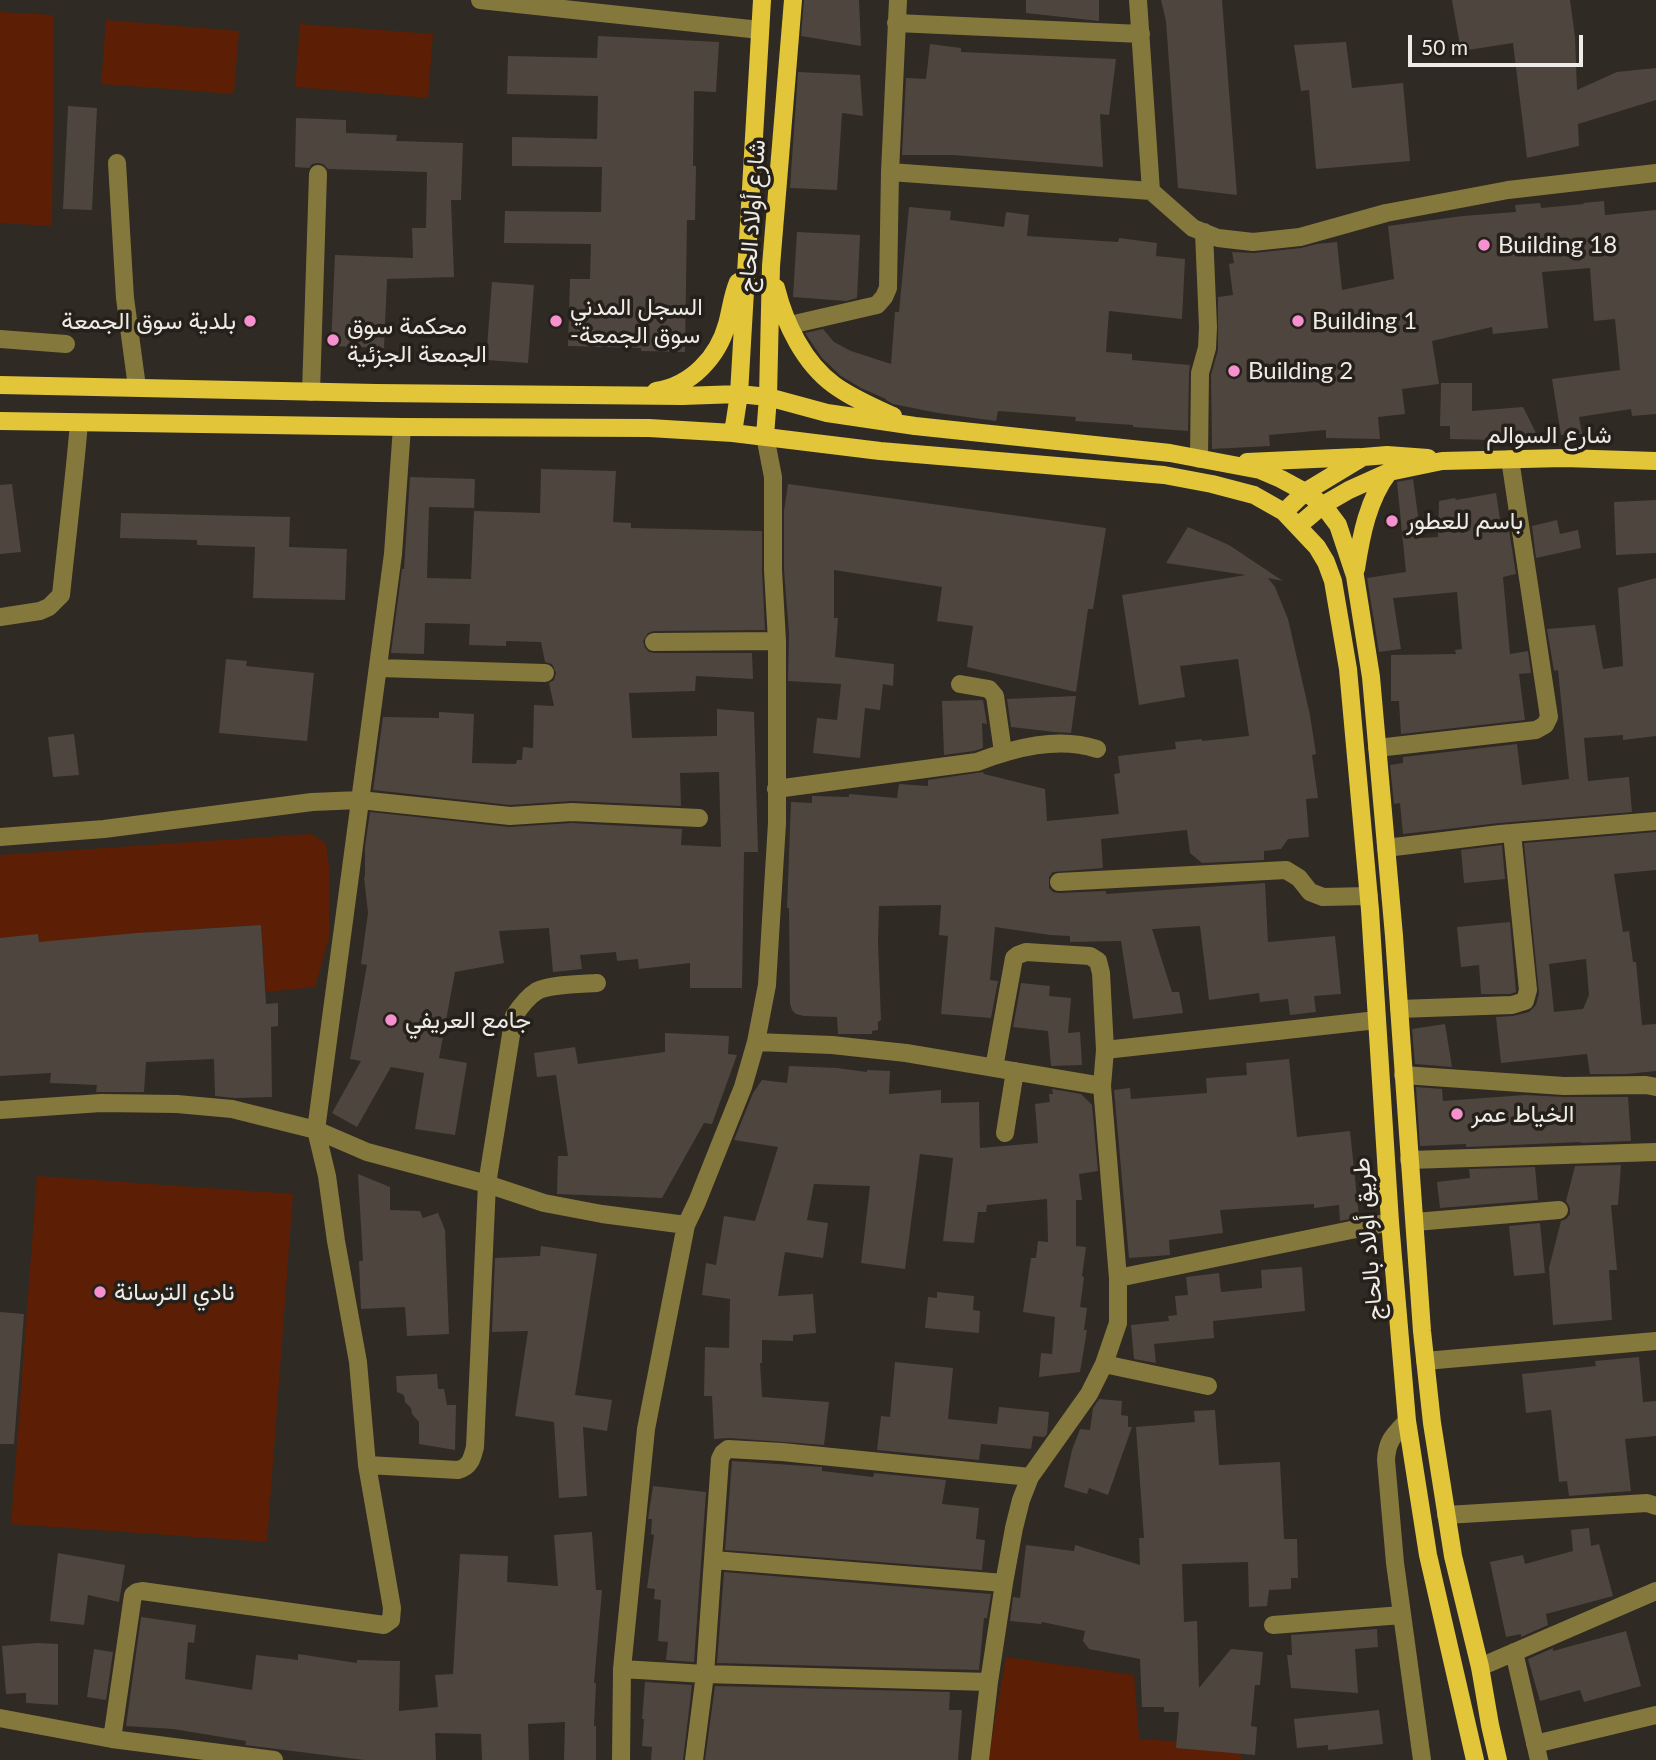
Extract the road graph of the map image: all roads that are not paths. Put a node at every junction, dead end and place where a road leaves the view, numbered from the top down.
1 (481, 0) edge
2 (762, 0) edge
3 (793, 0) edge
4 (898, 0) edge
5 (1138, 0) edge
6 (896, 23) junction
7 (760, 30) junction
8 (1142, 34) junction
9 (117, 163) dead end
10 (890, 172) junction
11 (318, 173) dead end
12 (1656, 173) edge
13 (1151, 191) junction
14 (1204, 232) junction
15 (747, 263) junction
16 (771, 266) junction
17 (790, 325) junction
18 (0, 339) edge
19 (66, 344) dead end
20 (0, 385) edge
21 (137, 387) junction
22 (311, 392) junction
23 (739, 394) junction
24 (620, 396) junction
25 (768, 397) junction
26 (0, 421) edge
27 (79, 423) junction
28 (915, 426) junction
29 (402, 427) junction
30 (733, 433) junction
31 (765, 436) junction
32 (1363, 457) junction
33 (1199, 459) junction
34 (1510, 459) junction
35 (1442, 461) junction
36 (1656, 461) edge
37 (1222, 463) junction
38 (1390, 472) junction
39 (1305, 492) junction
40 (1322, 505) junction
41 (1284, 512) junction
42 (1298, 526) junction
43 (1355, 576) junction
44 (0, 617) edge
45 (777, 641) junction
46 (654, 642) dead end
47 (379, 668) junction
48 (545, 673) dead end
49 (960, 684) dead end
50 (1377, 748) junction
51 (1097, 749) dead end
52 (1003, 752) junction
53 (776, 789) junction
54 (360, 800) junction
55 (699, 818) dead end
56 (1656, 821) edge
57 (1512, 834) junction
58 (0, 837) edge
59 (1386, 848) junction
60 (1059, 883) dead end
61 (1368, 896) junction
62 (597, 983) dead end
63 (1399, 1009) junction
64 (1377, 1020) junction
65 (756, 1042) junction
66 (1105, 1050) junction
67 (994, 1068) junction
68 (1015, 1071) junction
69 (1403, 1075) junction
70 (1102, 1086) junction
71 (1656, 1087) edge
72 (0, 1110) edge
73 (316, 1130) junction
74 (1005, 1132) dead end
75 (1656, 1152) edge
76 (1409, 1160) junction
77 (488, 1184) junction
78 (1559, 1210) dead end
79 (1390, 1222) junction
80 (1415, 1222) junction
81 (686, 1225) junction
82 (1118, 1278) junction
83 (1656, 1342) edge
84 (1425, 1361) junction
85 (1104, 1364) junction
86 (1208, 1386) dead end
87 (1407, 1421) junction
88 (366, 1465) junction
89 (1030, 1477) junction
90 (1656, 1506) edge
91 (1447, 1515) junction
92 (713, 1560) junction
93 (1004, 1583) junction
94 (1656, 1591) edge
95 (1402, 1615) junction
96 (1273, 1625) dead end
97 (1514, 1652) junction
98 (1480, 1667) junction
99 (622, 1669) junction
100 (705, 1674) junction
101 (989, 1682) junction
102 (1656, 1714) edge
103 (0, 1718) edge
104 (112, 1739) junction
105 (1537, 1752) edge
106 (263, 1759) edge
107 (621, 1760) edge
108 (694, 1760) edge
109 (980, 1760) edge
110 (1422, 1760) edge
111 (1475, 1760) edge
112 (1499, 1760) edge

1 - 7 street
2 - 7 main road, شارع أولاد الحاج
3 - 16 main road, شارع أولاد الحاج
4 - 6 street
5 - 8 street
6 - 8 street
6 - 10 street
7 - 15 main road, شارع أولاد الحاج
8 - 13 street
9 - 21 street
10 - 13 street
10 - 17 street
11 - 22 street
12 - 14 street
13 - 14 street
14 - 33 street
15 - 23 main road, شارع أولاد الحاج
15 - 24 main road
16 - 17 main road
16 - 25 main road, شارع أولاد الحاج
17 - 28 main road
18 - 19 street
20 - 21 main road
21 - 22 main road
22 - 24 main road
23 - 24 main road
23 - 25 main road
23 - 30 main road, شارع أولاد الحاج
25 - 28 main road
25 - 31 main road, شارع أولاد الحاج
26 - 27 main road, طريق أولاد بالحاج
27 - 29 main road, طريق أولاد بالحاج
27 - 44 street
28 - 33 main road
29 - 30 main road, طريق أولاد بالحاج
29 - 47 street
30 - 31 main road, طريق أولاد بالحاج
31 - 41 main road, طريق أولاد بالحاج
31 - 45 street
32 - 35 main road
32 - 37 main road
32 - 39 main road
33 - 37 main road
34 - 35 main road, شارع السوالم
34 - 36 main road, شارع السوالم
34 - 50 street
35 - 38 main road
37 - 39 main road
38 - 40 main road
38 - 43 main road
39 - 40 main road
39 - 41 main road
40 - 42 main road
40 - 43 main road
41 - 42 main road, طريق أولاد بالحاج
42 - 61 main road, طريق أولاد بالحاج
43 - 50 main road, طريق أولاد بالحاج
45 - 46 street
45 - 53 street
47 - 48 street
47 - 54 street
49 - 52 street
50 - 59 main road, طريق أولاد بالحاج
51 - 52 street
52 - 53 street
53 - 65 street
54 - 55 street
54 - 58 street
54 - 73 street
56 - 57 street
57 - 59 street
57 - 63 street
59 - 63 main road, طريق أولاد بالحاج
60 - 61 street
61 - 64 main road, طريق أولاد بالحاج
62 - 77 street
63 - 69 main road, طريق أولاد بالحاج
64 - 66 street
64 - 79 main road, طريق أولاد بالحاج
65 - 67 street
65 - 81 street
66 - 67 street
66 - 70 street
67 - 68 street
68 - 70 street
68 - 74 street
69 - 71 street
69 - 76 main road, طريق أولاد بالحاج
70 - 82 street
72 - 73 street
73 - 77 street
73 - 88 street
75 - 76 street
76 - 80 main road, طريق أولاد بالحاج
77 - 81 street
77 - 88 street
78 - 80 street
79 - 82 street
79 - 87 main road, طريق أولاد بالحاج
80 - 84 main road, طريق أولاد بالحاج
81 - 99 street
82 - 85 street
83 - 84 street
84 - 91 main road, طريق أولاد بالحاج
85 - 86 street
85 - 89 street
87 - 95 street
87 - 111 main road, طريق أولاد بالحاج
88 - 104 street
89 - 92 street
89 - 93 street
90 - 91 street
91 - 98 main road, طريق أولاد بالحاج
92 - 93 street
92 - 100 street
93 - 101 street
94 - 97 street
95 - 96 street
95 - 110 street
97 - 98 street
97 - 105 street
98 - 112 main road, طريق أولاد بالحاج
99 - 100 street
99 - 107 street
100 - 101 street
100 - 108 street
101 - 109 street
102 - 105 street
103 - 104 street
104 - 106 street

